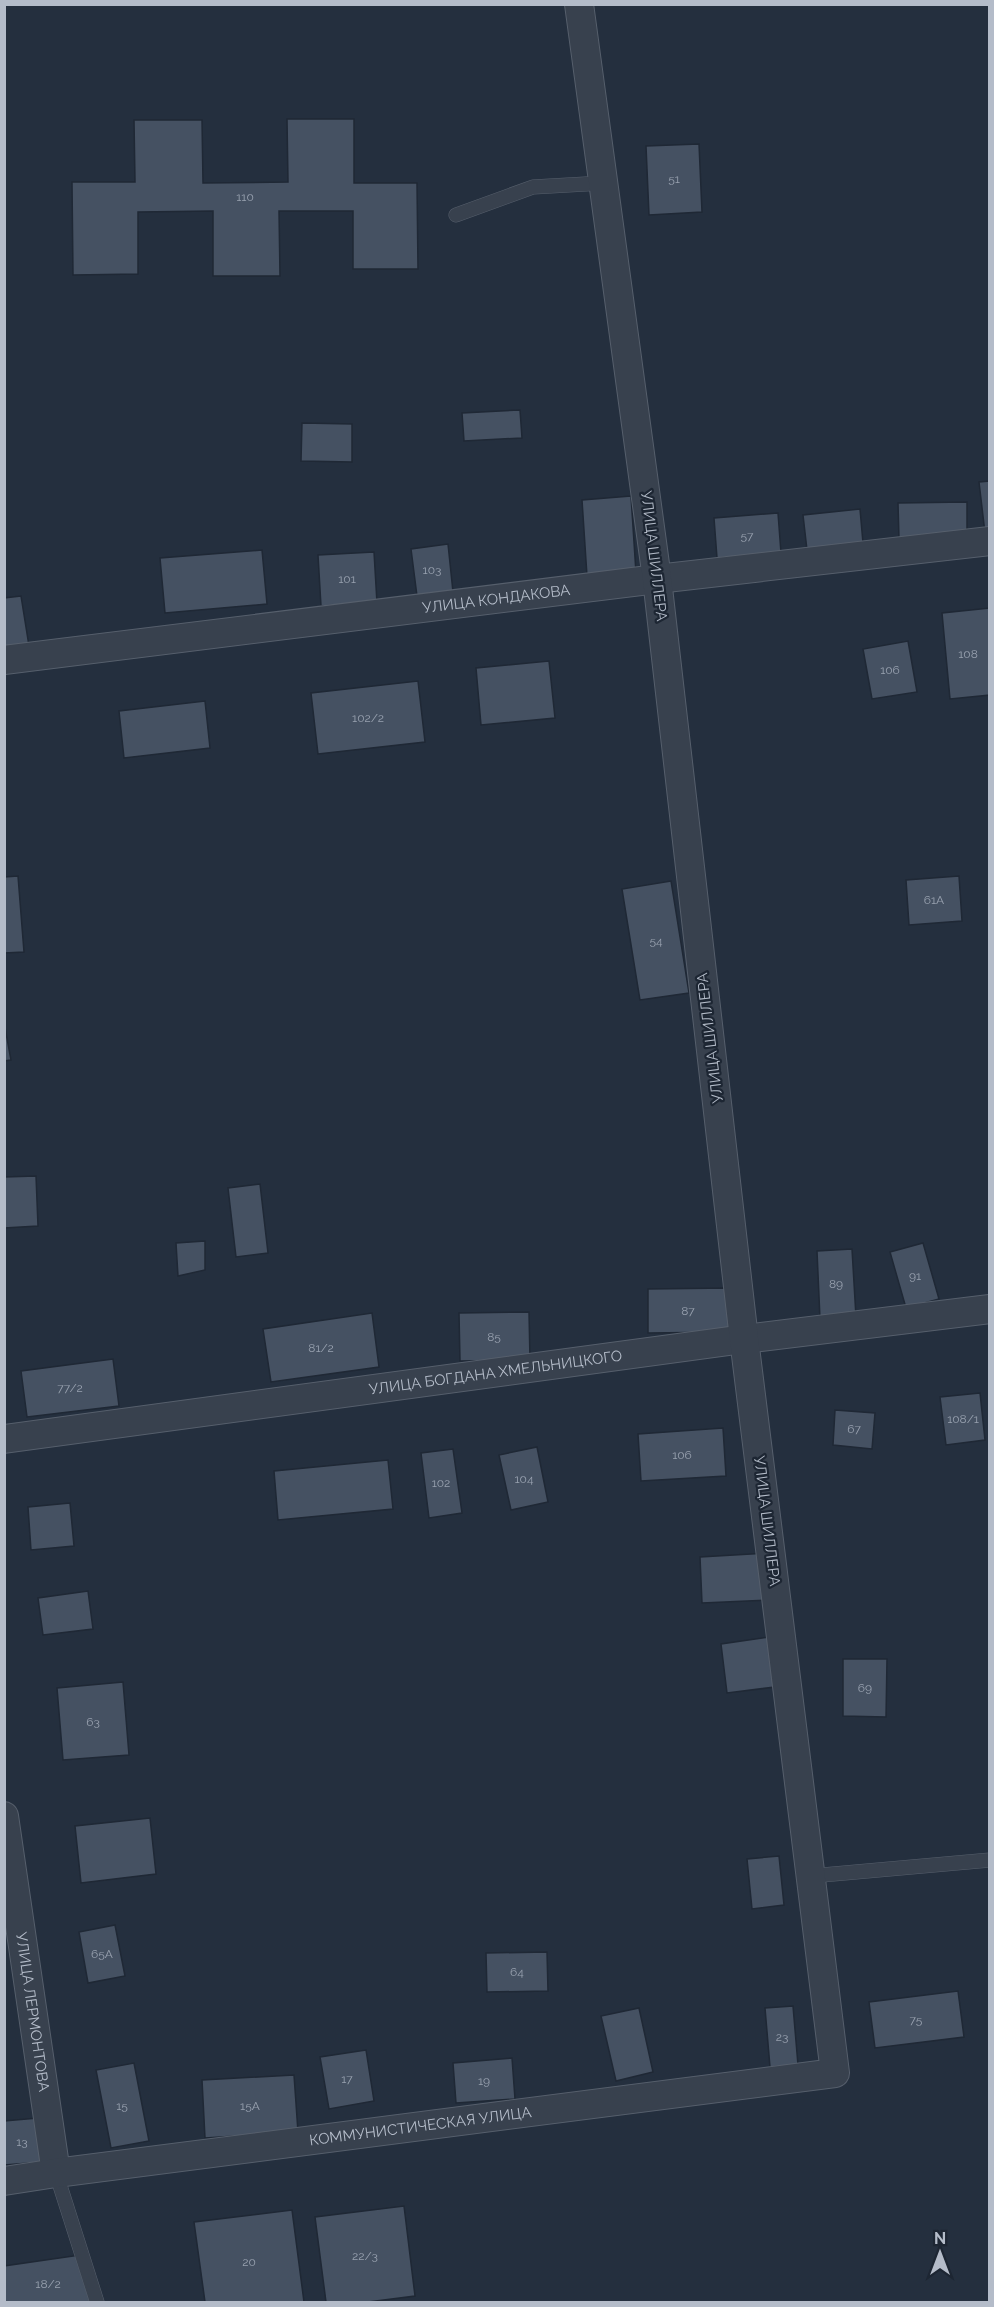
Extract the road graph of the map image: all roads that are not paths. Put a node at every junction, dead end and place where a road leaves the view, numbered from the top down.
1 (579, 4) edge
2 (603, 183) junction
3 (456, 215) dead end
4 (990, 541) edge
5 (657, 579) junction
6 (4, 660) edge
7 (990, 1309) edge
8 (744, 1339) junction
9 (4, 1439) edge
10 (4, 1816) edge
11 (990, 1860) edge
12 (811, 1875) junction
13 (835, 2073) joint
14 (56, 2173) junction
15 (4, 2181) edge
16 (96, 2302) edge

1 - 2 street, УЛИЦА ШИЛЛЕРА
2 - 3 lane
2 - 5 street, УЛИЦА ШИЛЛЕРА
4 - 5 street, УЛИЦА КОНДАКОВА
5 - 6 street, УЛИЦА КОНДАКОВА
5 - 8 street, УЛИЦА ШИЛЛЕРА
7 - 8 street, УЛИЦА БОГДАНА ХМЕЛЬНИЦКОГО
8 - 9 street, УЛИЦА БОГДАНА ХМЕЛЬНИЦКОГО
8 - 12 street, УЛИЦА ШИЛЛЕРА
10 - 14 street, УЛИЦА ЛЕРМОНТОВА
11 - 12 lane
12 - 13 street, УЛИЦА ШИЛЛЕРА
13 - 14 street, КОММУНИСТИЧЕСКАЯ УЛИЦА
14 - 15 street, КОММУНИСТИЧЕСКАЯ УЛИЦА
14 - 16 lane

